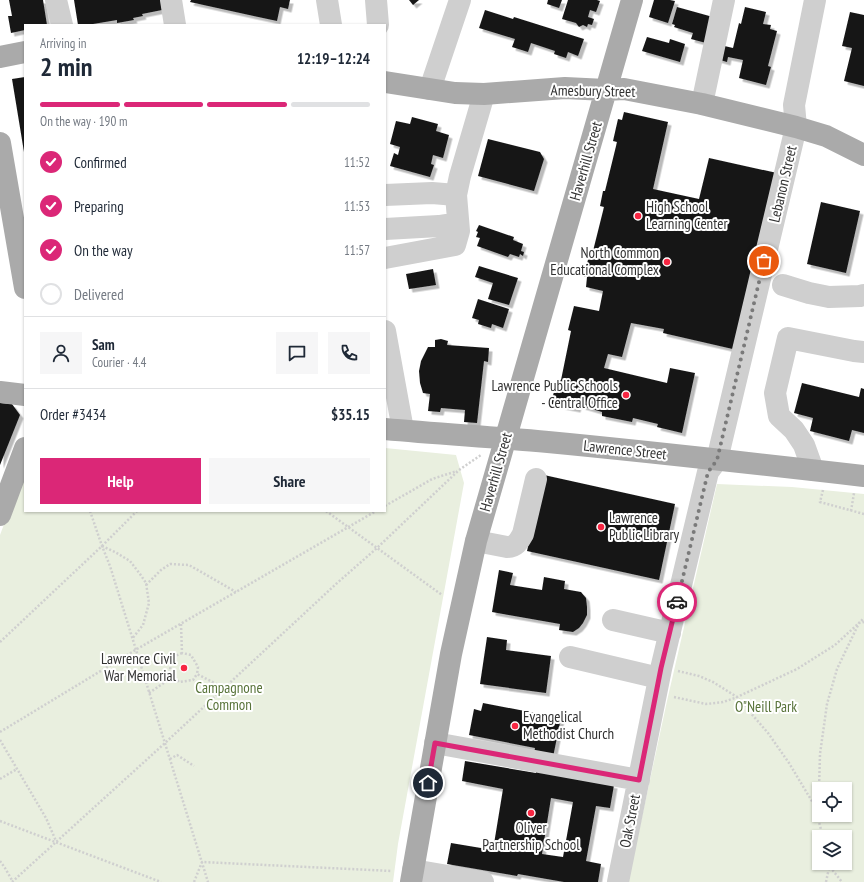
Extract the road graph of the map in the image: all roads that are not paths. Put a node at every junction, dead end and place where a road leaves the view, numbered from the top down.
1 (56, 0) edge
2 (171, 0) edge
3 (327, 0) edge
4 (376, 0) edge
5 (460, 0) edge
6 (632, 0) edge
7 (724, 0) edge
8 (815, 0) edge
9 (62, 24) edge
10 (175, 24) edge
11 (331, 24) edge
12 (378, 24) edge
13 (24, 52) edge
14 (0, 57) edge
15 (386, 82) edge
16 (430, 89) junction
17 (606, 90) junction
18 (484, 94) junction
19 (702, 104) junction
20 (796, 127) junction
21 (0, 146) edge
22 (864, 155) edge
23 (386, 195) edge
24 (456, 195) junction
25 (458, 223) junction
26 (386, 229) edge
27 (386, 258) edge
28 (24, 282) edge
29 (783, 285) dead end
30 (864, 295) edge
31 (386, 342) edge
32 (864, 352) edge
33 (0, 392) edge
34 (24, 395) edge
35 (394, 429) edge
36 (505, 439) junction
37 (24, 451) edge
38 (717, 460) junction
39 (813, 470) junction
40 (536, 479) dead end
41 (859, 484) edge
42 (0, 515) edge
43 (476, 540) junction
44 (613, 620) dead end
45 (670, 633) junction
46 (570, 657) dead end
47 (667, 681) junction
48 (435, 743) junction
49 (639, 780) junction
50 (405, 874) edge
51 (483, 882) edge
52 (618, 882) edge

1 - 9 street
2 - 10 street
3 - 11 street
4 - 12 street
5 - 16 street
6 - 17 main road, Haverhill Street
7 - 19 street
8 - 20 street, Lebanon Street
13 - 14 main road
15 - 16 main road, Amesbury Street
16 - 18 main road, Amesbury Street
17 - 18 main road, Amesbury Street
17 - 19 main road, Amesbury Street
17 - 36 main road, Haverhill Street
18 - 24 street
19 - 20 main road, Amesbury Street
20 - 22 main road, Amesbury Street
20 - 38 street, Lebanon Street
21 - 28 main road
23 - 24 street
24 - 25 street
25 - 26 street
25 - 27 street
29 - 30 street
31 - 35 street
32 - 39 street
33 - 34 main road
35 - 36 main road, Lawrence Street
36 - 38 main road, Lawrence Street
36 - 43 main road, Haverhill Street
37 - 42 main road
38 - 39 main road, Lawrence Street
38 - 45 street, Oak Street
39 - 41 main road, Lawrence Street
40 - 43 street
43 - 48 main road, Haverhill Street
44 - 45 street
45 - 47 street, Oak Street
46 - 47 street
47 - 49 street, Oak Street
48 - 49 street
48 - 50 main road, Haverhill Street
49 - 52 street, Oak Street
50 - 51 street

